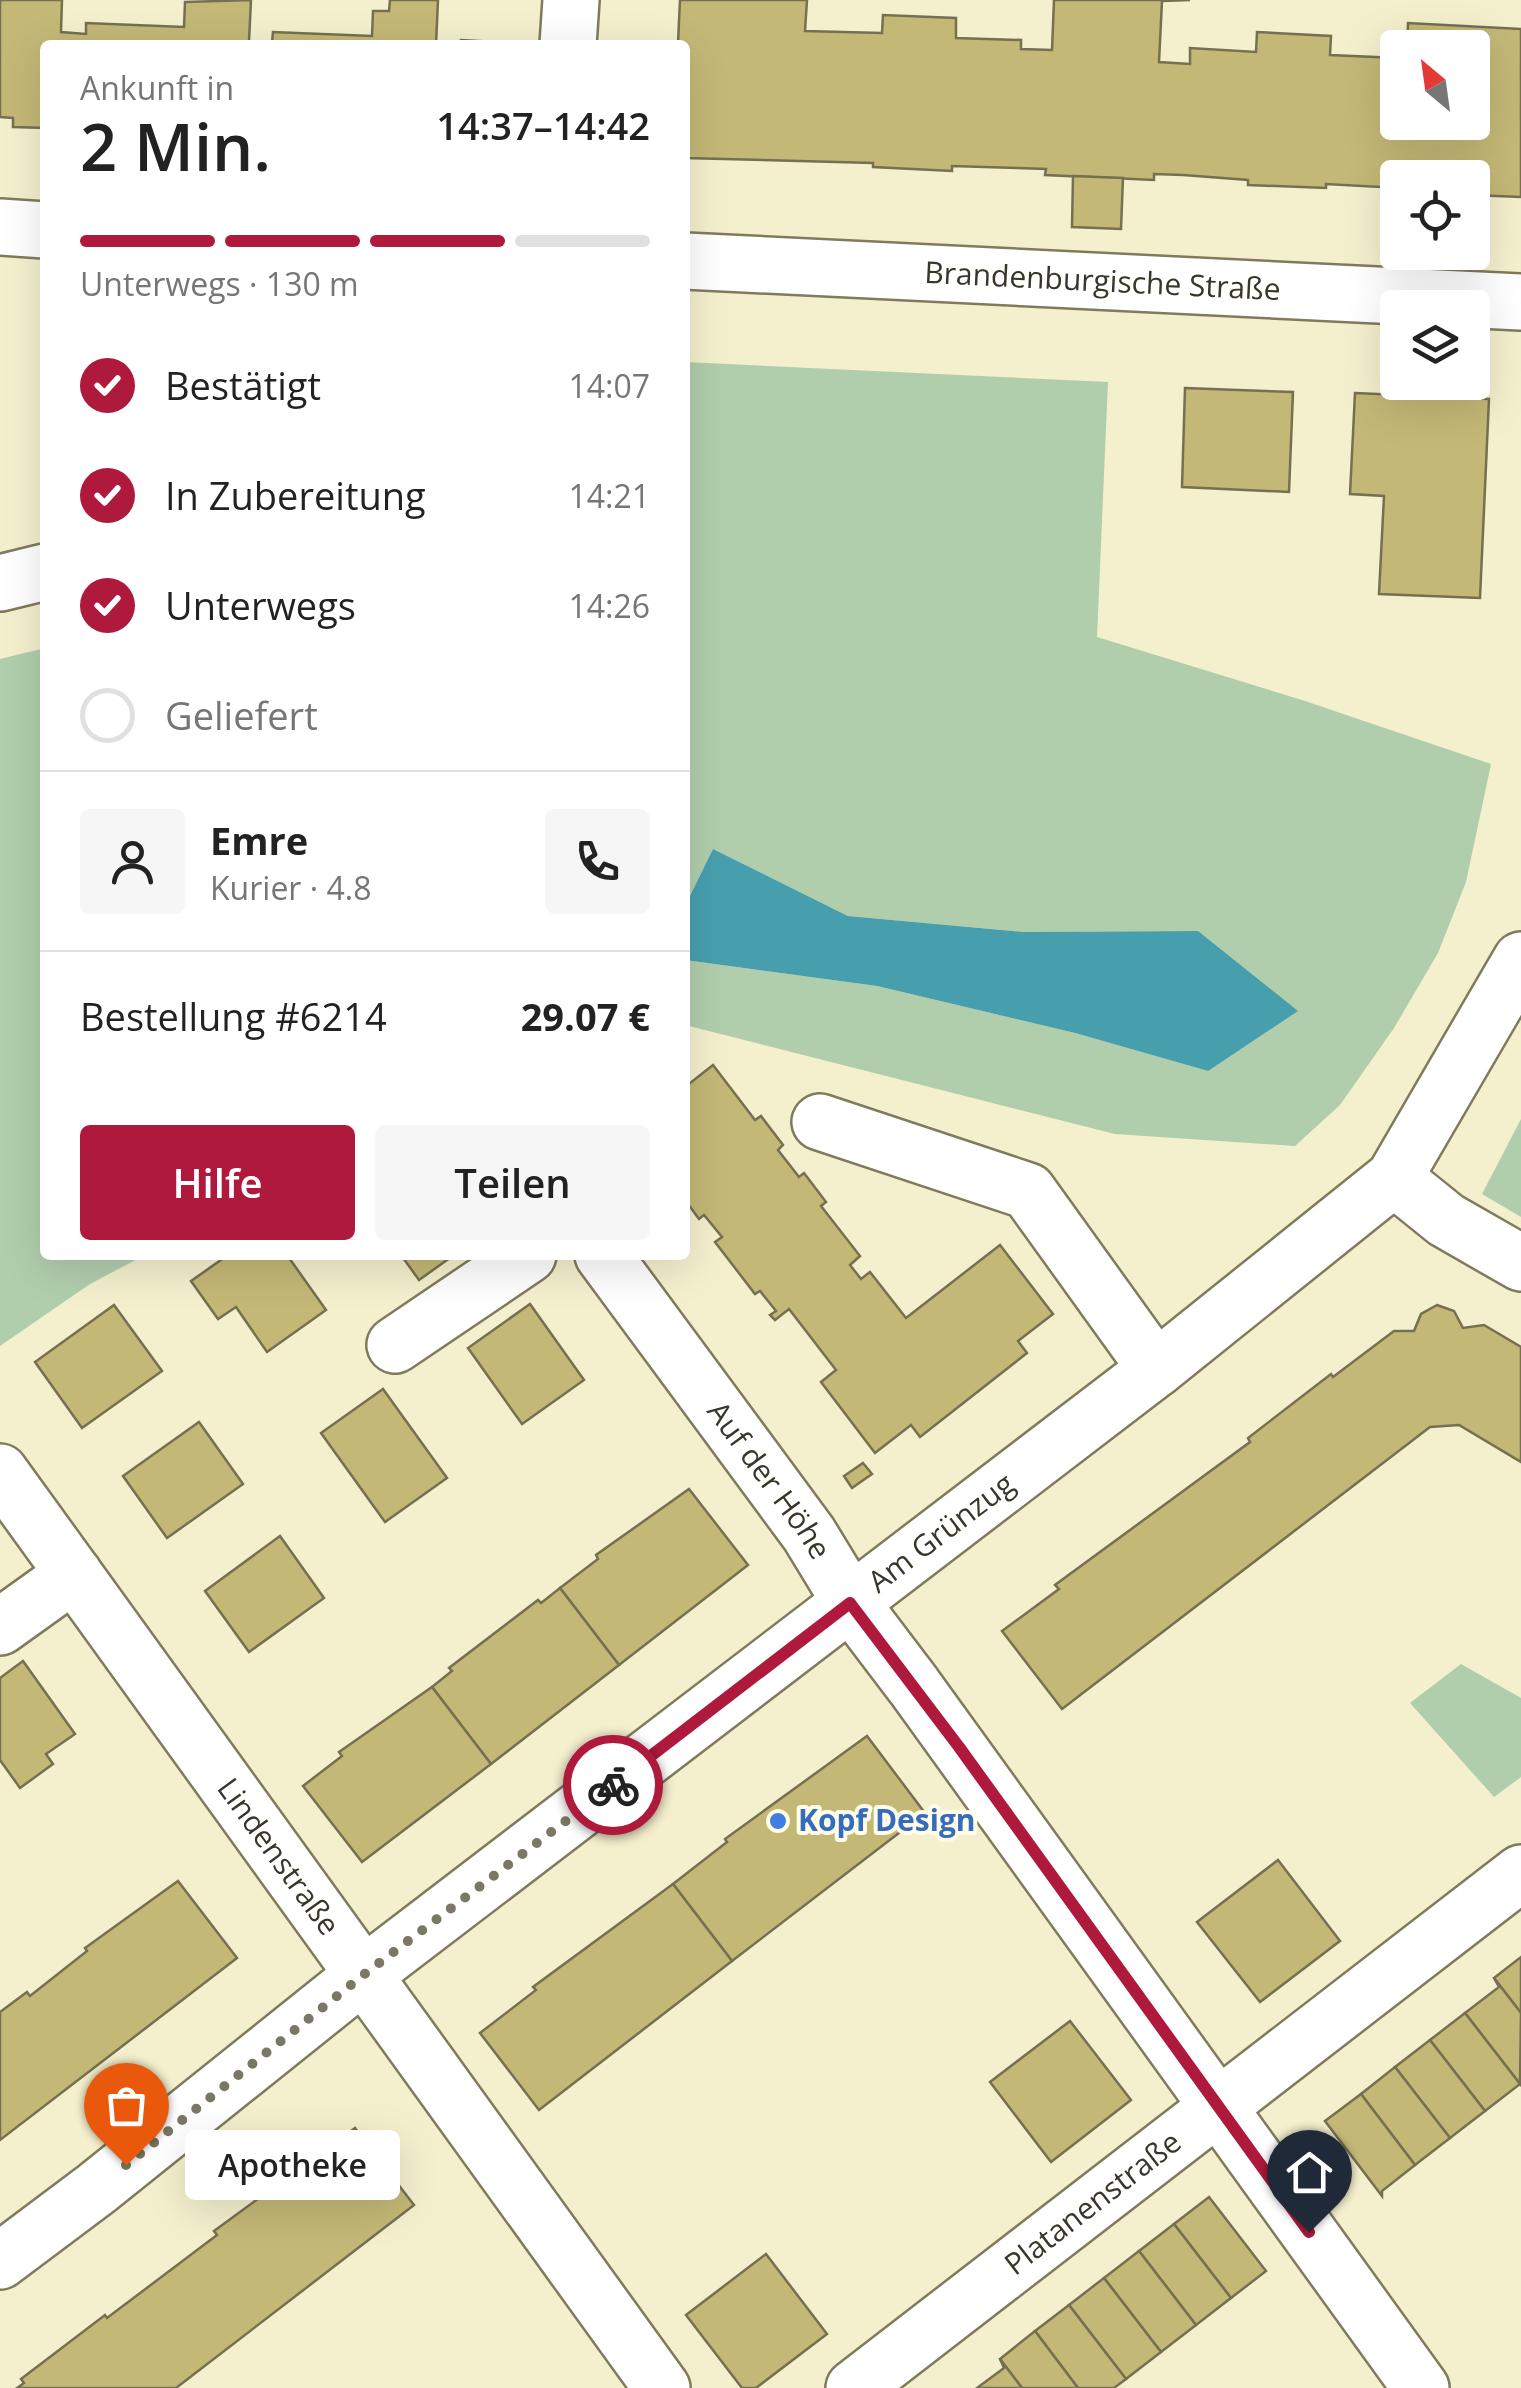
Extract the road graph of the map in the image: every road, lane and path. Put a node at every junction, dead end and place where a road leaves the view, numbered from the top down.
1 (570, 0) edge
2 (568, 40) edge
3 (0, 227) edge
4 (40, 230) edge
5 (690, 260) edge
6 (1521, 302) edge
7 (40, 573) edge
8 (0, 583) edge
9 (1521, 960) edge
10 (820, 1122) dead end
11 (1394, 1178) junction
12 (521, 1260) edge
13 (608, 1260) edge
14 (1521, 1263) edge
15 (396, 1345) dead end
16 (1156, 1369) junction
17 (0, 1472) edge
18 (74, 1574) junction
19 (850, 1603) junction
20 (0, 1627) edge
21 (1521, 1873) edge
22 (362, 1976) junction
23 (1220, 2107) junction
24 (0, 2261) edge
25 (662, 2388) edge
26 (854, 2388) edge
27 (1421, 2388) edge

1 - 2 street
3 - 4 street
5 - 6 street, Brandenburgische Straße
7 - 8 street
9 - 11 street, Am Grünzug
10 - 16 street
11 - 14 street
11 - 16 street, Am Grünzug
12 - 15 street
13 - 19 street, Auf der Höhe
16 - 19 street, Am Grünzug
17 - 18 street, Lindenstraße
18 - 20 street
18 - 22 street, Lindenstraße
19 - 22 street, Am Grünzug
19 - 23 street, Auf der Höhe
21 - 23 street, Platanenstraße
22 - 24 street, Am Grünzug
22 - 25 street, Lindenstraße
23 - 26 street, Platanenstraße
23 - 27 street, Auf der Höhe

